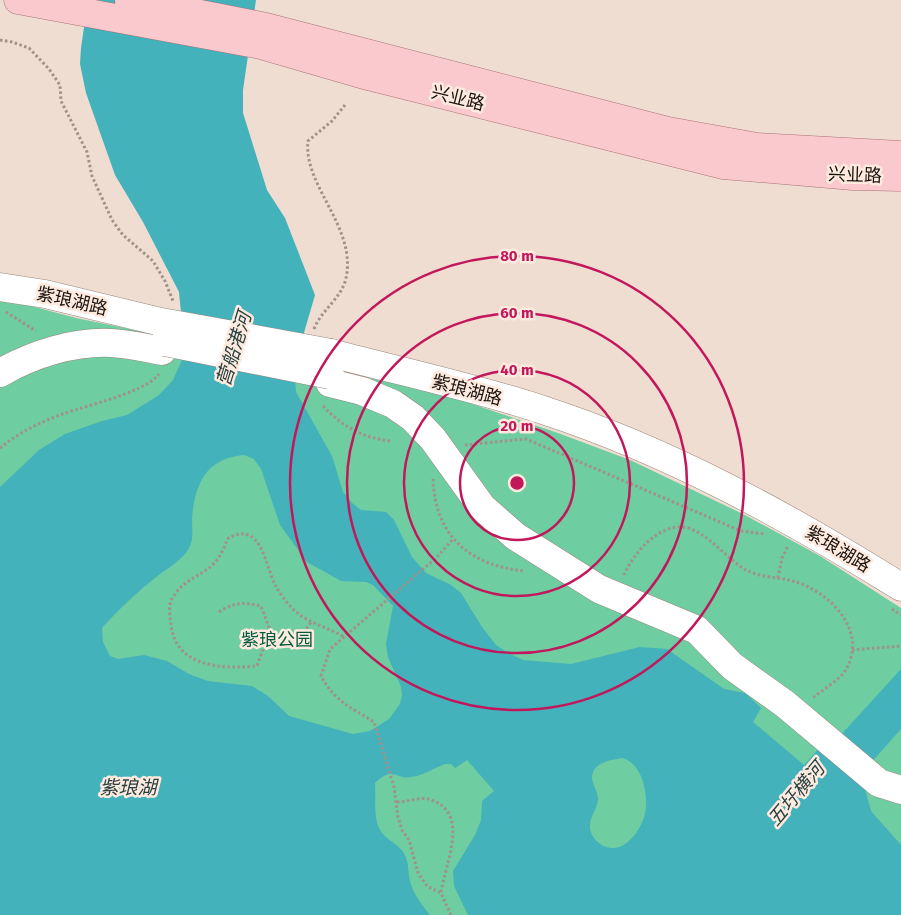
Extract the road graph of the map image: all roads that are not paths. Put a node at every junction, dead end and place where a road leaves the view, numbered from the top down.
1 (18, 0) edge
2 (129, 0) edge
3 (263, 36) junction
4 (901, 155) edge
5 (901, 177) edge
6 (1, 298) edge
7 (164, 338) junction
8 (0, 364) edge
9 (0, 373) edge
10 (328, 379) junction
11 (894, 596) edge
12 (832, 739) junction
13 (891, 783) edge

1 - 3 main road, 兴业路
2 - 3 main road, 兴业路
3 - 4 main road, 兴业路
3 - 5 main road, 兴业路
6 - 7 street, 紫琅湖路
7 - 8 street
7 - 9 street
7 - 10 street, 紫琅湖路, bridge
10 - 11 street, 紫琅湖路
10 - 12 street
10 - 12 street
12 - 13 street

